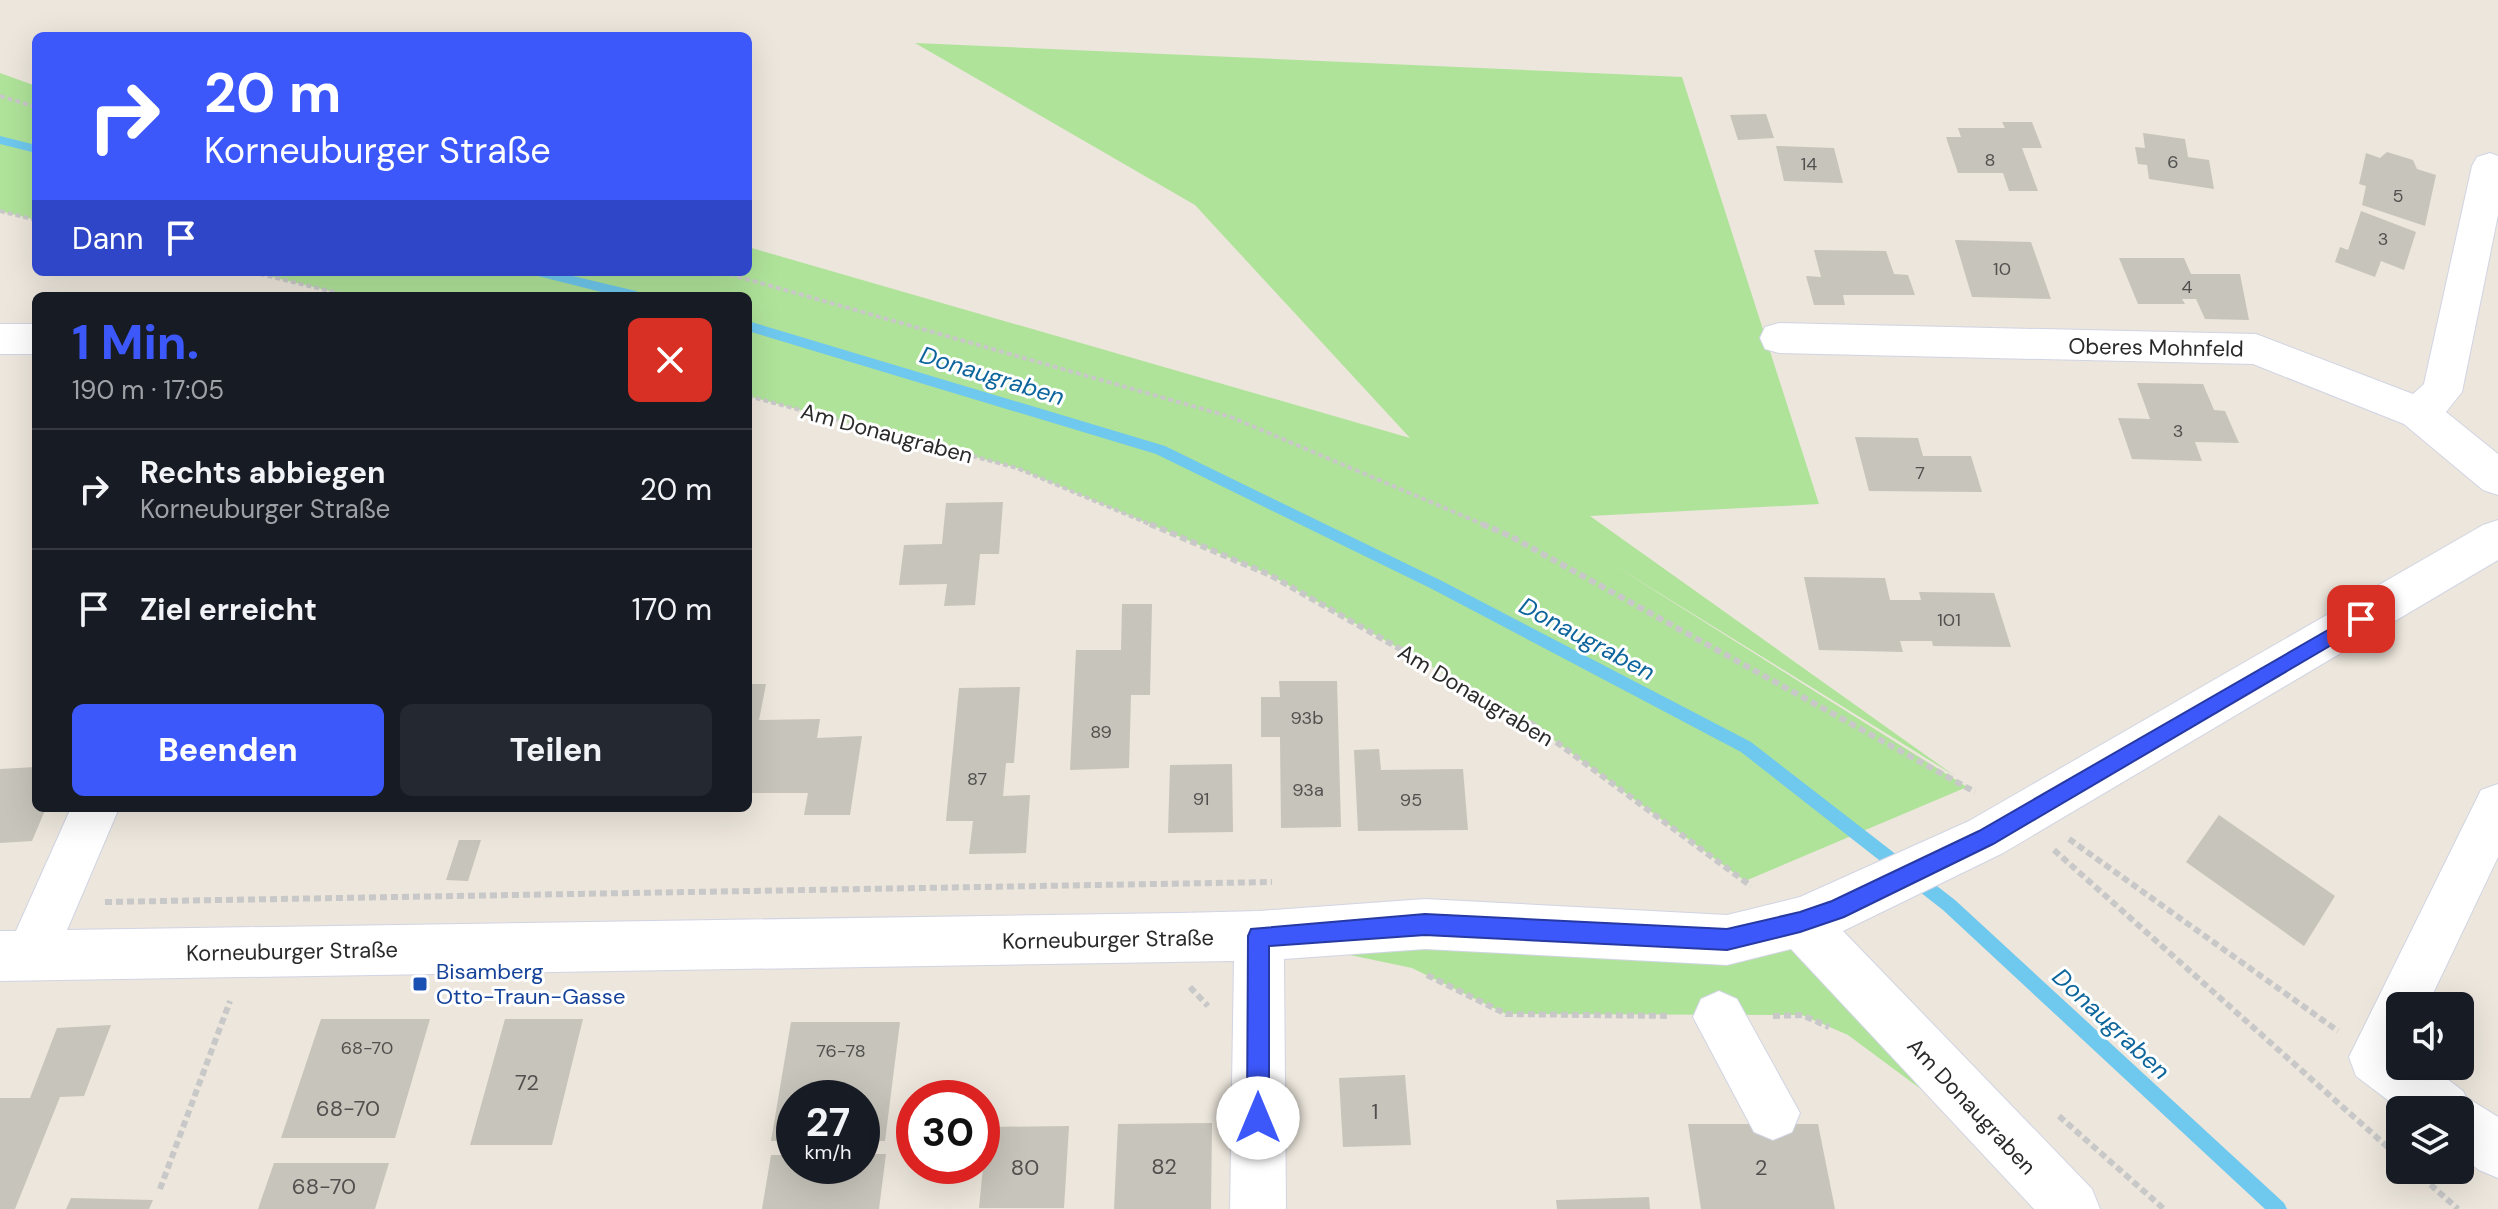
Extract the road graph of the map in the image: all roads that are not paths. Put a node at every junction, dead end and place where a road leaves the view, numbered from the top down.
1 (2490, 166) dead end
2 (1779, 338) dead end
3 (0, 339) edge
4 (32, 339) edge
5 (2418, 413) junction
6 (2498, 478) edge
7 (2498, 538) edge
8 (2498, 806) edge
9 (93, 812) edge
10 (1818, 916) junction
11 (1259, 936) junction
12 (16, 955) edge
13 (1719, 1017) road end
14 (2426, 1096) edge
15 (1773, 1113) dead end
16 (2474, 1133) edge
17 (2498, 1151) edge
18 (1258, 1209) edge
19 (2072, 1209) edge

1 - 5 street
2 - 5 street, Oberes Mohnfeld
3 - 4 street
5 - 6 street, Oberes Mohnfeld
7 - 10 street, Korneuburger Straße
8 - 14 street
9 - 12 street
10 - 11 street, Korneuburger Straße
10 - 19 street, Am Donaugraben
11 - 12 street, Korneuburger Straße
11 - 18 street
13 - 15 street
16 - 17 street

